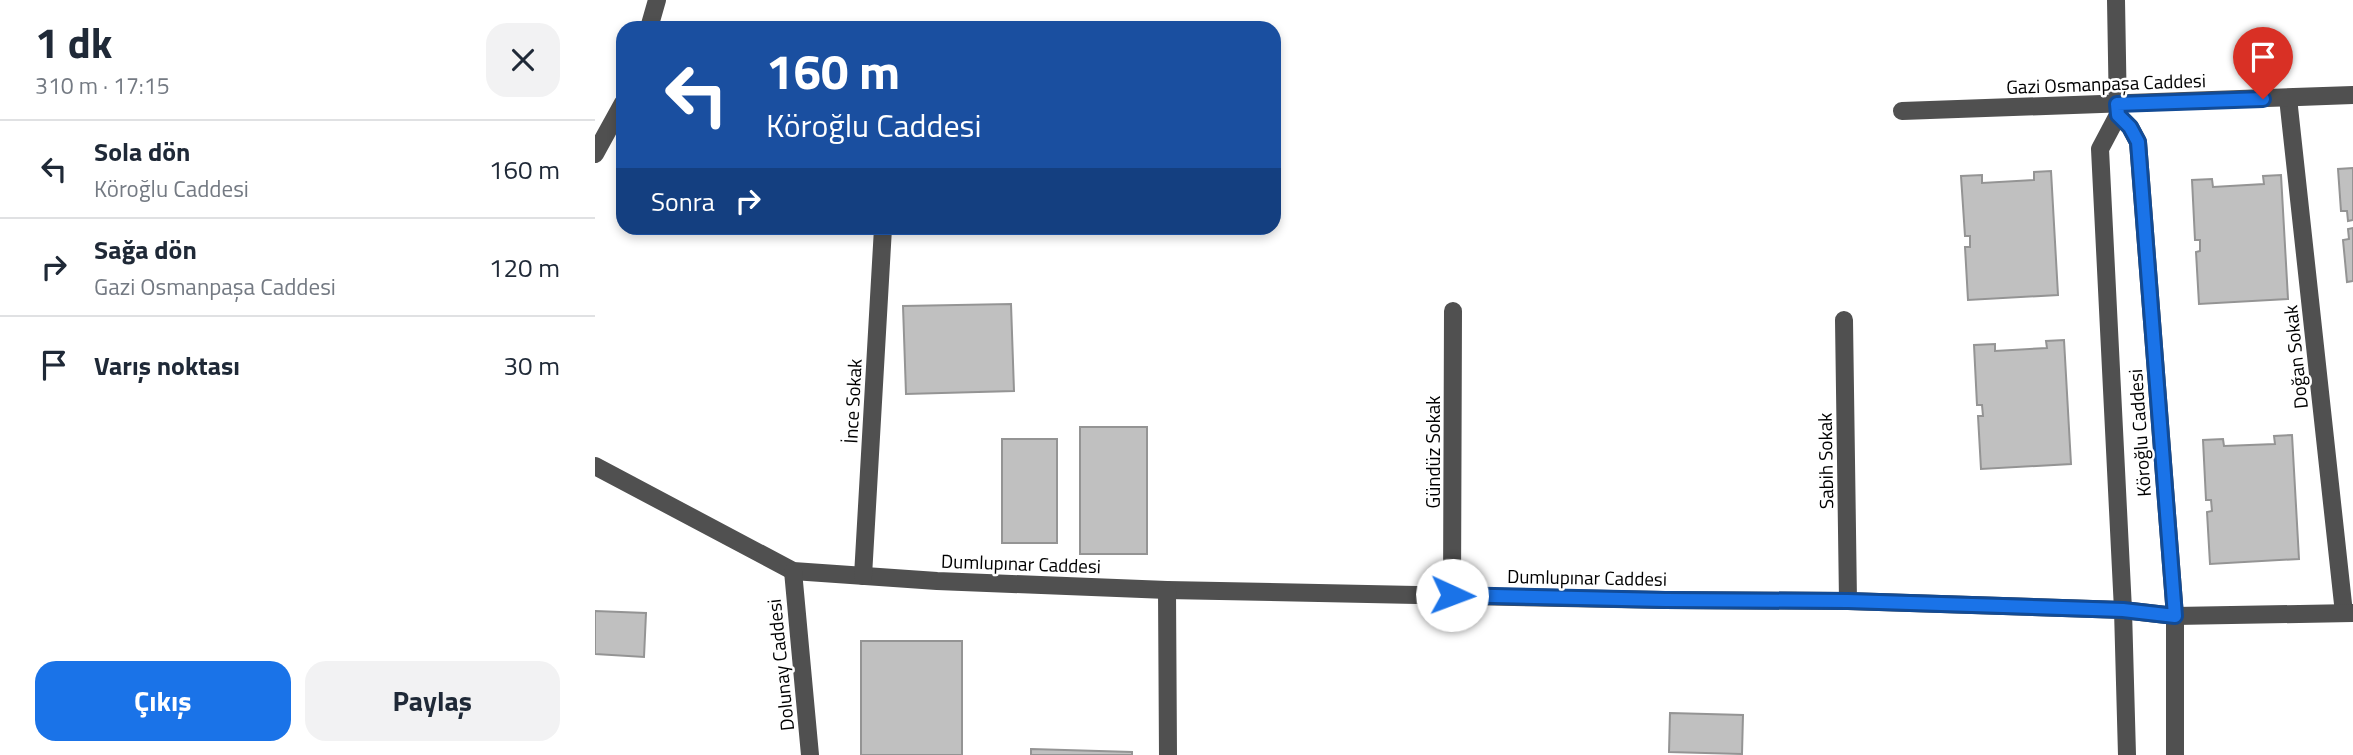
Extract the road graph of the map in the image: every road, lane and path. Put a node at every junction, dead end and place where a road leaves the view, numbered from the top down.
1 (657, 0) edge
2 (2116, 0) edge
3 (651, 21) edge
4 (2353, 95) edge
5 (2288, 98) junction
6 (2118, 110) junction
7 (1902, 111) dead end
8 (616, 116) edge
9 (595, 154) edge
10 (883, 235) edge
11 (1454, 311) dead end
12 (1844, 320) dead end
13 (595, 466) edge
14 (793, 571) junction
15 (863, 576) junction
16 (1167, 590) junction
17 (1452, 595) junction
18 (1848, 601) junction
19 (2123, 610) junction
20 (2349, 613) edge
21 (2175, 616) junction
22 (810, 755) edge
23 (1168, 755) edge
24 (2127, 755) edge
25 (2175, 755) edge

1 - 3 street
2 - 6 street, Köroğlu Caddesi
4 - 5 street, Gazi Osmanpaşa Caddesi
5 - 6 street, Gazi Osmanpaşa Caddesi
5 - 20 street, Doğan Sokak
6 - 7 street, Gazi Osmanpaşa Caddesi
6 - 19 street, Köroğlu Caddesi
6 - 21 street, Köroğlu Caddesi
8 - 9 street
10 - 15 street, İnce Sokak
11 - 17 street, Gündüz Sokak
12 - 18 street, Sabih Sokak
13 - 14 street, Dumlupınar Caddesi
14 - 15 street, Dumlupınar Caddesi
14 - 22 street, Dolunay Caddesi
15 - 16 street, Dumlupınar Caddesi
16 - 17 street, Dumlupınar Caddesi
16 - 23 street
17 - 18 street, Dumlupınar Caddesi
18 - 19 street, Dumlupınar Caddesi
19 - 21 street, Dumlupınar Caddesi
19 - 24 street, Köroğlu Caddesi
20 - 21 street, Dumlupınar Caddesi
21 - 25 street, Köroğlu Caddesi

